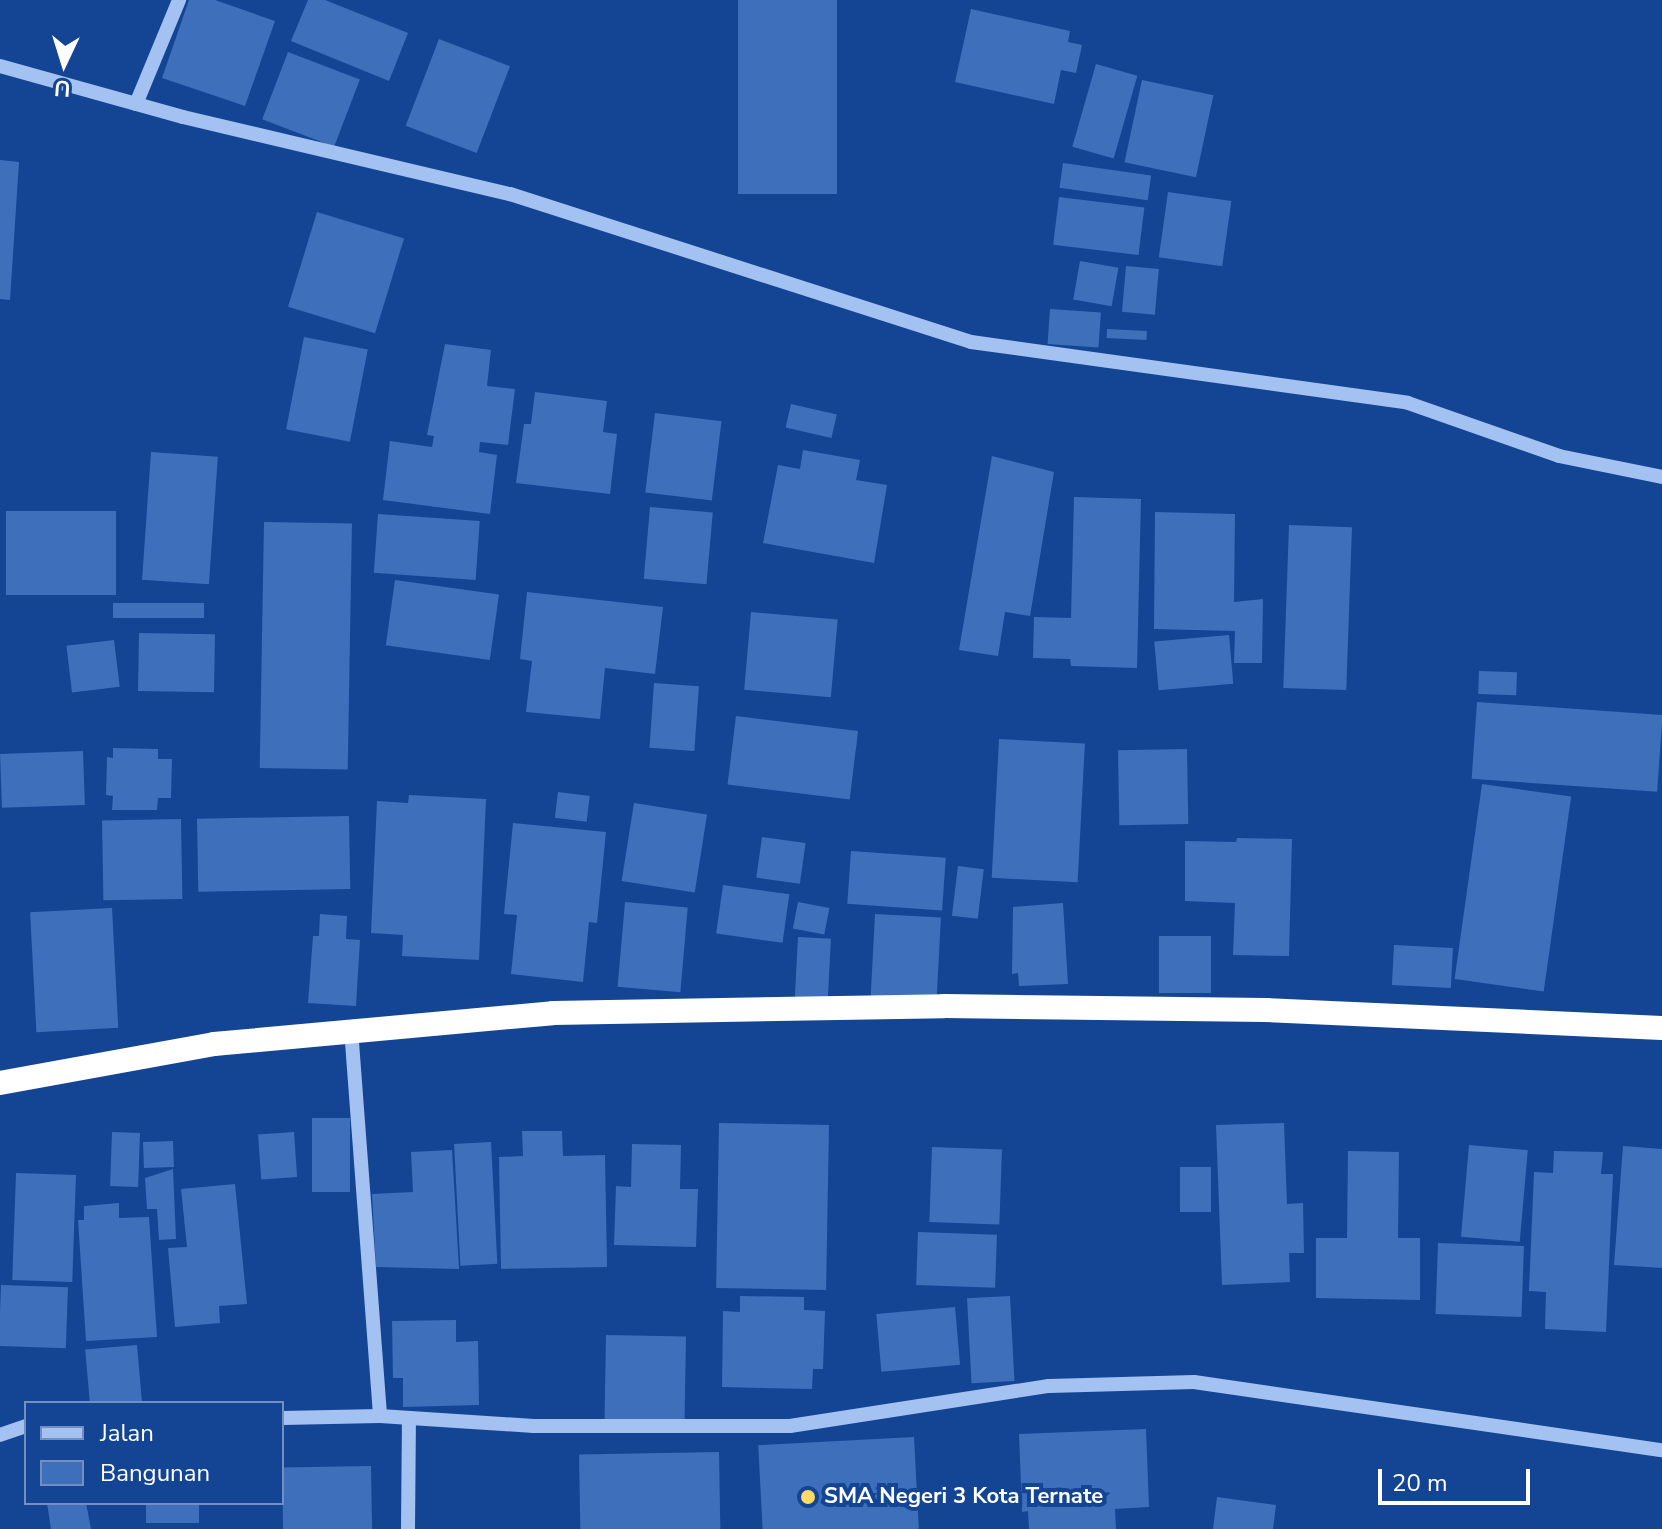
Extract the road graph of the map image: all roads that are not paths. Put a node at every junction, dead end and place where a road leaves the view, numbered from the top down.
1 (179, 0) edge
2 (0, 66) edge
3 (136, 104) junction
4 (1662, 477) edge
5 (1662, 1028) edge
6 (351, 1029) junction
7 (0, 1083) edge
8 (380, 1416) junction
9 (284, 1418) edge
10 (409, 1418) junction
11 (24, 1427) edge
12 (0, 1435) edge
13 (1662, 1450) edge
14 (408, 1529) edge

1 - 3 street
2 - 3 street
3 - 4 street
5 - 6 highway
6 - 7 highway
6 - 8 street
8 - 9 street
8 - 10 street
10 - 13 street
10 - 14 street
11 - 12 street

